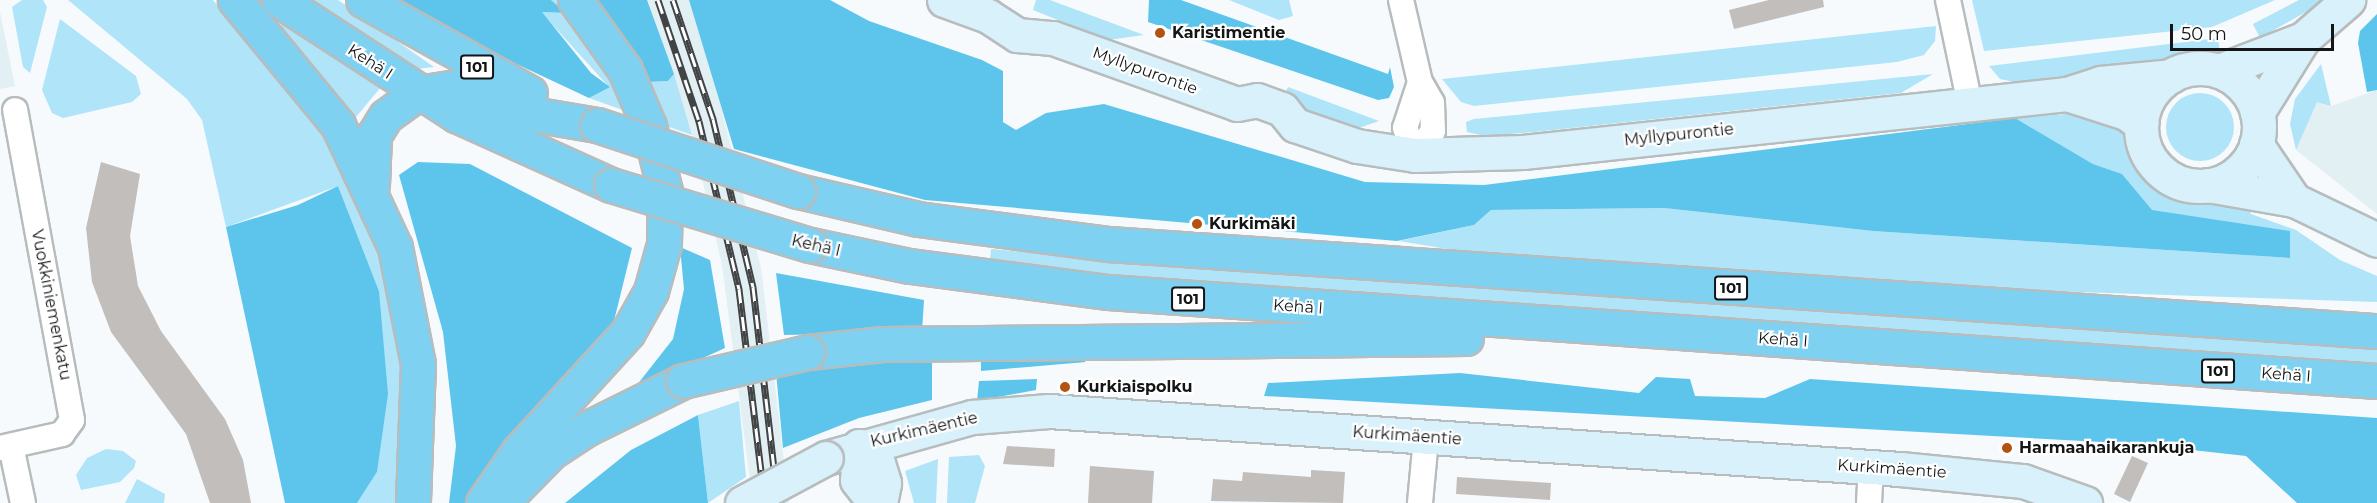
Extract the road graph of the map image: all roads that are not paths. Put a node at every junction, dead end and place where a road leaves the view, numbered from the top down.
1 (235, 0) edge
2 (279, 0) edge
3 (363, 0) edge
4 (575, 0) edge
5 (944, 0) edge
6 (1401, 0) edge
7 (1948, 0) edge
8 (2348, 0) edge
9 (2303, 39) junction
10 (2219, 71) junction
11 (2171, 76) junction
12 (418, 93) junction
13 (2067, 94) junction
14 (1970, 104) junction
15 (15, 110) dead end
16 (2140, 124) junction
17 (597, 125) junction
18 (2257, 129) junction
19 (1415, 155) junction
20 (2208, 185) junction
21 (373, 190) junction
22 (2294, 200) junction
23 (2377, 240) edge
24 (1568, 326) junction
25 (2377, 331) edge
26 (2377, 381) edge
27 (1426, 438) junction
28 (859, 446) junction
29 (6, 447) edge
30 (1871, 467) junction
31 (23, 503) edge
32 (413, 503) edge
33 (483, 503) edge
34 (501, 503) edge
35 (742, 503) edge
36 (875, 503) edge
37 (880, 503) edge
38 (1420, 503) edge
39 (1869, 503) edge
40 (2085, 503) edge

1 - 21 highway
2 - 12 highway, Kehä I / 101
3 - 17 highway, 101
4 - 33 highway
5 - 19 street, Myllypurontie
6 - 19 street
7 - 14 street
8 - 9 street
9 - 10 street
9 - 18 street
10 - 11 street
10 - 18 street
11 - 13 street, Myllypurontie
11 - 16 street
12 - 17 highway
12 - 21 highway
12 - 24 highway, Kehä I / 101, bridge
13 - 14 street, Myllypurontie
13 - 16 street, Myllypurontie
14 - 19 street, Myllypurontie
15 - 29 street, Vuokkiniemenkatu
16 - 20 street
17 - 25 highway, 101, bridge
18 - 20 street
18 - 22 street
20 - 22 street
21 - 32 highway
22 - 23 street
24 - 26 highway, Kehä I / 101
24 - 34 highway, bridge
27 - 28 street, Kurkimäentie
27 - 30 street, Kurkimäentie
27 - 38 street
28 - 35 street, Kurkimäentie, bridge
28 - 36 street
28 - 37 street
29 - 31 street
30 - 39 street
30 - 40 street, Kurkimäentie

